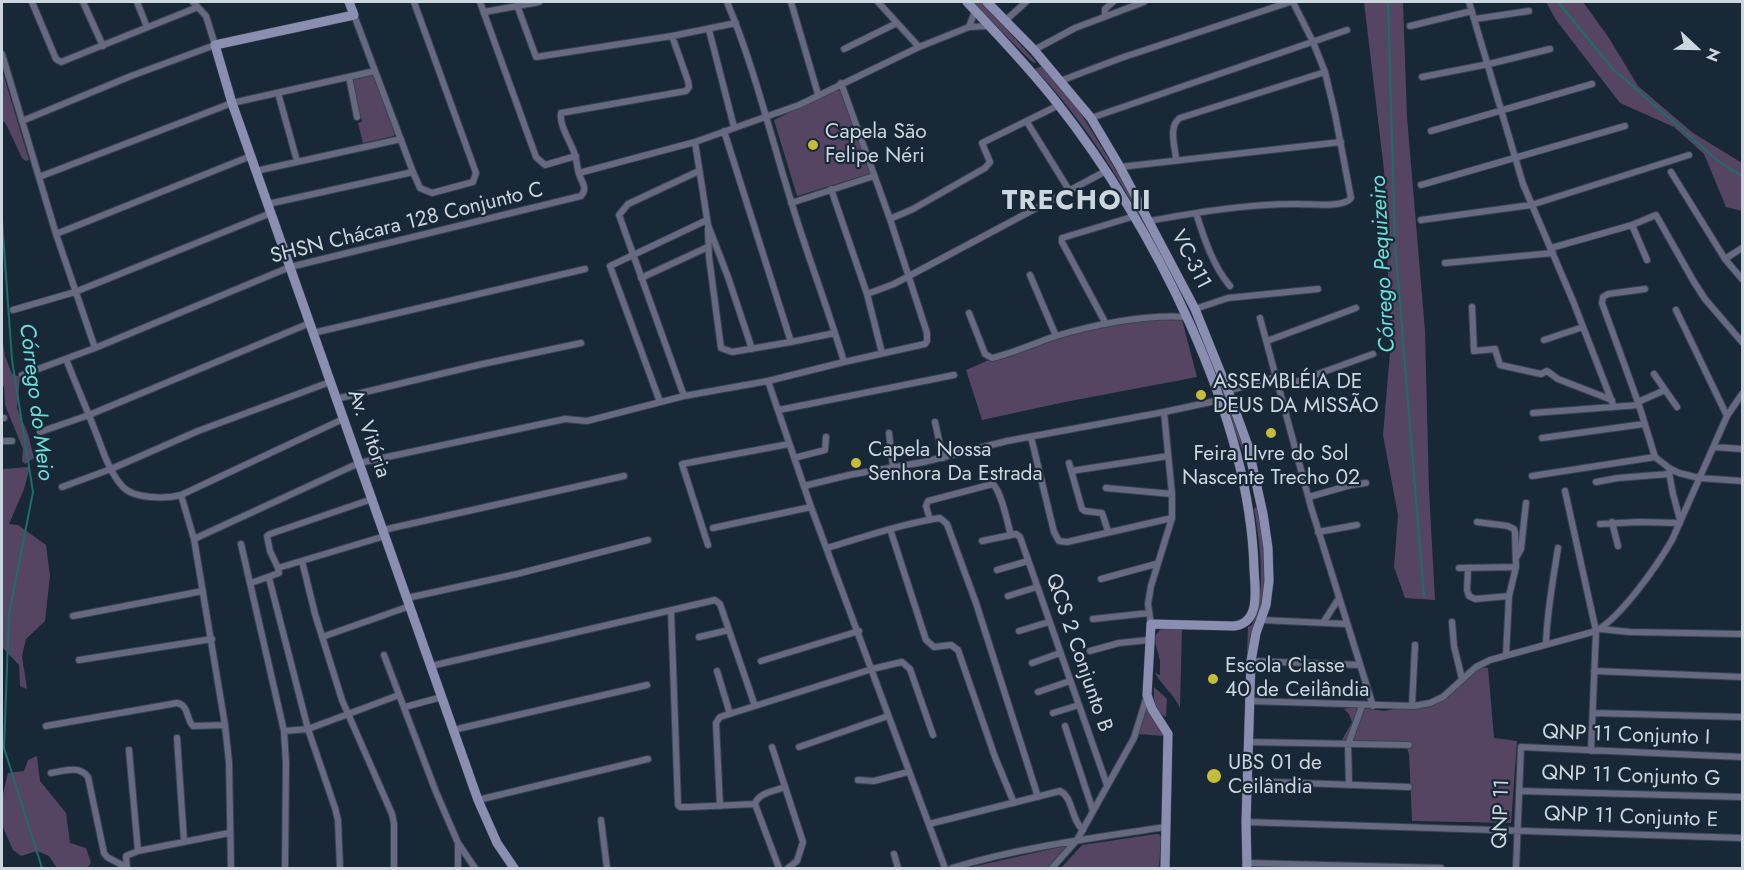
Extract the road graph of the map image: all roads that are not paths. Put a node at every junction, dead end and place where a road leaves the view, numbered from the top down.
1 (32, 2) edge
2 (83, 2) edge
3 (137, 2) edge
4 (349, 2) edge
5 (414, 2) edge
6 (480, 2) edge
7 (539, 2) edge
8 (727, 2) edge
9 (791, 2) edge
10 (878, 2) edge
11 (967, 2) edge
12 (1026, 2) edge
13 (1113, 2) edge
14 (1144, 2) edge
15 (1292, 2) edge
16 (1469, 2) edge
17 (989, 3) edge
18 (196, 4) edge
19 (517, 5) junction
20 (1529, 10) dead end
21 (975, 11) junction
22 (1472, 11) junction
23 (484, 12) junction
24 (354, 15) junction
25 (1105, 16) junction
26 (1475, 19) junction
27 (1006, 20) junction
28 (736, 23) junction
29 (897, 23) junction
30 (1410, 26) dead end
31 (147, 27) junction
32 (969, 27) junction
33 (992, 28) junction
34 (709, 30) junction
35 (1347, 30) dead end
36 (672, 36) junction
37 (1313, 42) junction
38 (215, 45) junction
39 (103, 46) junction
40 (919, 47) junction
41 (1550, 49) dead end
42 (843, 50) dead end
43 (1037, 53) junction
44 (2, 54) edge
45 (1025, 64) junction
46 (1489, 64) junction
47 (375, 71) junction
48 (1325, 72) junction
49 (349, 77) junction
50 (1422, 77) dead end
51 (1060, 81) junction
52 (841, 83) junction
53 (1592, 84) dead end
54 (278, 93) junction
55 (818, 94) junction
56 (232, 103) junction
57 (1059, 105) junction
58 (1502, 112) junction
59 (357, 117) dead end
60 (766, 117) junction
61 (1091, 118) junction
62 (22, 122) junction
63 (1027, 122) junction
64 (1625, 126) dead end
65 (734, 127) junction
66 (724, 131) junction
67 (1431, 132) dead end
68 (401, 139) junction
69 (695, 142) junction
70 (1341, 142) junction
71 (1689, 155) dead end
72 (251, 156) junction
73 (576, 156) junction
74 (1176, 159) junction
75 (1516, 159) junction
76 (297, 161) junction
77 (1120, 167) junction
78 (256, 171) junction
79 (699, 171) junction
80 (1106, 171) junction
81 (1671, 171) dead end
82 (413, 172) junction
83 (579, 173) junction
84 (874, 176) junction
85 (39, 177) junction
86 (1421, 185) dead end
87 (831, 189) junction
88 (1069, 190) junction
89 (791, 202) junction
90 (1531, 205) junction
91 (269, 208) junction
92 (1196, 213) junction
93 (1135, 216) junction
94 (890, 219) junction
95 (1421, 220) dead end
96 (1149, 221) junction
97 (708, 223) junction
98 (1632, 225) junction
99 (56, 234) junction
100 (708, 248) junction
101 (1743, 248) edge
102 (1552, 250) junction
103 (633, 257) junction
104 (1725, 259) junction
105 (1647, 260) dead end
106 (1445, 263) dead end
107 (290, 267) junction
108 (585, 269) dead end
109 (1030, 274) dead end
110 (908, 276) junction
111 (642, 278) junction
112 (1743, 279) edge
113 (1230, 286) dead end
114 (1318, 289) dead end
115 (1645, 289) dead end
116 (75, 292) junction
117 (867, 294) junction
118 (1179, 304) junction
119 (1356, 308) dead end
120 (1472, 308) dead end
121 (1195, 309) junction
122 (13, 310) dead end
123 (1676, 310) dead end
124 (969, 313) dead end
125 (1170, 316) junction
126 (1185, 317) junction
127 (1260, 318) dead end
128 (1106, 324) junction
129 (1583, 327) junction
130 (311, 328) junction
131 (835, 333) junction
132 (1056, 336) junction
133 (1544, 340) dead end
134 (1267, 341) junction
135 (791, 342) junction
136 (1743, 342) edge
137 (581, 343) dead end
138 (95, 348) junction
139 (752, 349) junction
140 (882, 353) junction
141 (1373, 354) dead end
142 (66, 359) junction
143 (844, 362) junction
144 (1654, 374) dead end
145 (22, 375) dead end
146 (954, 375) dead end
147 (1276, 377) junction
148 (768, 381) junction
149 (330, 382) junction
150 (1279, 388) junction
151 (1665, 390) junction
152 (1228, 391) junction
153 (1742, 394) edge
154 (684, 396) junction
155 (336, 399) junction
156 (1220, 400) junction
157 (660, 402) junction
158 (1613, 403) junction
159 (1638, 403) junction
160 (1677, 407) dead end
161 (779, 410) junction
162 (1164, 412) junction
163 (1533, 413) dead end
164 (89, 414) junction
165 (1727, 416) junction
166 (343, 419) junction
167 (934, 422) dead end
168 (1644, 424) junction
169 (40, 432) dead end
170 (889, 434) dead end
171 (1031, 437) junction
172 (826, 438) dead end
173 (1542, 438) dead end
174 (2, 441) edge
175 (12, 441) dead end
176 (789, 444) junction
177 (1714, 447) junction
178 (1743, 449) edge
179 (1168, 456) junction
180 (1655, 457) junction
181 (794, 458) junction
182 (943, 458) junction
183 (359, 463) junction
184 (1069, 463) dead end
185 (892, 467) junction
186 (111, 469) junction
187 (1071, 471) junction
188 (1669, 471) junction
189 (624, 476) dead end
190 (1532, 476) dead end
191 (1699, 478) junction
192 (1743, 481) edge
193 (1596, 482) dead end
194 (1366, 483) dead end
195 (1257, 484) junction
196 (804, 486) junction
197 (1244, 486) junction
198 (62, 487) dead end
199 (1106, 488) dead end
200 (1565, 491) dead end
201 (1172, 494) junction
202 (181, 495) junction
203 (1309, 497) junction
204 (372, 499) junction
205 (1261, 502) junction
206 (1526, 503) dead end
207 (1247, 504) junction
208 (811, 507) junction
209 (1172, 518) junction
210 (930, 520) junction
211 (1477, 522) dead end
212 (1612, 522) junction
213 (1680, 522) junction
214 (1600, 524) dead end
215 (1357, 525) dead end
216 (714, 528) dead end
217 (890, 529) junction
218 (1108, 531) junction
219 (1318, 532) junction
220 (384, 533) junction
221 (1013, 535) junction
222 (194, 539) junction
223 (648, 540) dead end
224 (981, 541) dead end
225 (241, 544) dead end
226 (708, 545) dead end
227 (1618, 546) dead end
228 (1558, 548) dead end
229 (827, 549) junction
230 (1517, 557) junction
231 (302, 561) junction
232 (1028, 561) junction
233 (1156, 564) junction
234 (1516, 567) junction
235 (278, 568) junction
236 (1459, 568) dead end
237 (1468, 568) junction
238 (998, 570) dead end
239 (269, 578) junction
240 (1101, 579) dead end
241 (251, 583) junction
242 (1037, 587) junction
243 (203, 591) junction
244 (1008, 596) dead end
245 (1509, 596) junction
246 (1339, 598) junction
247 (408, 602) junction
248 (671, 610) junction
249 (1149, 613) junction
250 (74, 616) dead end
251 (1093, 619) dead end
252 (1262, 620) junction
253 (1049, 622) junction
254 (1452, 622) dead end
255 (1323, 623) junction
256 (1151, 624) junction
257 (1347, 624) junction
258 (729, 630) junction
259 (1598, 630) junction
260 (859, 631) junction
261 (1019, 631) dead end
262 (1743, 634) edge
263 (322, 637) junction
264 (699, 637) dead end
265 (212, 639) junction
266 (1149, 640) junction
267 (1546, 644) junction
268 (1415, 645) dead end
269 (1090, 651) dead end
270 (1060, 653) junction
271 (1506, 655) junction
272 (384, 656) dead end
273 (79, 660) dead end
274 (761, 661) dead end
275 (1251, 661) junction
276 (1032, 663) dead end
277 (1360, 665) junction
278 (431, 666) junction
279 (872, 669) junction
280 (717, 671) dead end
281 (1594, 672) junction
282 (1743, 677) edge
283 (1462, 679) junction
284 (1070, 681) junction
285 (647, 685) dead end
286 (1038, 692) dead end
287 (399, 695) junction
288 (1148, 695) junction
289 (442, 697) junction
290 (1250, 701) junction
291 (1079, 705) junction
292 (755, 706) junction
293 (1362, 706) junction
294 (1373, 706) junction
295 (1412, 706) junction
296 (405, 707) junction
297 (1053, 712) dead end
298 (1593, 713) junction
299 (730, 714) junction
300 (348, 715) junction
301 (888, 716) junction
302 (1743, 717) edge
303 (225, 725) junction
304 (46, 726) dead end
305 (1065, 726) dead end
306 (308, 729) junction
307 (453, 730) junction
308 (284, 731) junction
309 (933, 735) dead end
310 (177, 738) dead end
311 (1248, 742) junction
312 (1348, 745) junction
313 (1409, 745) dead end
314 (772, 747) dead end
315 (799, 747) dead end
316 (129, 750) dead end
317 (1591, 751) junction
318 (1743, 757) edge
319 (648, 759) dead end
320 (1521, 760) joint
321 (908, 772) junction
322 (51, 773) dead end
323 (858, 780) dead end
324 (1247, 781) junction
325 (1107, 784) junction
326 (1349, 785) junction
327 (1409, 786) dead end
328 (785, 787) junction
329 (1520, 791) junction
330 (1038, 797) junction
331 (1743, 797) edge
332 (478, 800) junction
333 (1014, 803) junction
334 (755, 804) junction
335 (720, 806) junction
336 (1093, 811) junction
337 (601, 820) dead end
338 (1246, 822) junction
339 (929, 824) junction
340 (1165, 827) junction
341 (1083, 830) junction
342 (1518, 831) junction
343 (229, 833) junction
344 (1743, 838) edge
345 (1077, 840) junction
346 (184, 842) junction
347 (458, 843) junction
348 (138, 851) junction
349 (894, 854) dead end
350 (1247, 866) edge
351 (127, 868) edge
352 (231, 868) edge
353 (285, 868) edge
354 (340, 868) edge
355 (394, 868) edge
356 (458, 868) edge
357 (476, 868) edge
358 (514, 868) edge
359 (607, 868) edge
360 (779, 868) edge
361 (788, 868) edge
362 (898, 868) edge
363 (945, 868) edge
364 (952, 868) edge
365 (1052, 868) edge
366 (1165, 868) edge
367 (1441, 868) edge
368 (1516, 868) edge

1 - 39 street
2 - 39 street
3 - 31 street
4 - 24 main road
5 - 82 street
6 - 23 street
7 - 19 street
8 - 28 street
9 - 55 street
10 - 29 street
11 - 21 main road
12 - 27 street
13 - 25 street
14 - 25 street
15 - 37 street
15 - 51 street
16 - 22 street
17 - 27 main road, VC-311
18 - 31 street
18 - 38 street, Av. Vitória
19 - 23 street
19 - 36 street
20 - 26 street
21 - 32 street
21 - 33 main road
22 - 26 street
22 - 30 street
23 - 73 street
24 - 38 main road
24 - 47 street
25 - 43 street
26 - 46 street
27 - 43 main road, VC-311
28 - 34 street
28 - 60 street
29 - 40 street
29 - 42 street
31 - 39 street
32 - 33 street
32 - 40 street
33 - 45 main road
34 - 36 street
34 - 65 street
35 - 37 street
36 - 73 street
37 - 48 street
37 - 61 street
38 - 56 main road, Av. Vitória
38 - 62 street
40 - 52 street
41 - 46 street
43 - 45 main road
43 - 51 main road, VC-311
44 - 62 street
45 - 57 main road
46 - 50 street
46 - 58 street
47 - 49 street
47 - 68 street
48 - 70 street
48 - 74 street
49 - 54 street
49 - 59 street
51 - 61 main road, VC-311
52 - 55 street
52 - 84 street
53 - 58 street
54 - 56 street
54 - 76 street
55 - 60 street
56 - 72 main road, Av. Vitória
56 - 85 street
57 - 63 street
57 - 80 main road
58 - 67 street
58 - 75 street
60 - 65 street
60 - 89 street
61 - 77 main road, VC-311
62 - 85 street
63 - 88 street
63 - 94 street
64 - 75 street
65 - 66 street
66 - 69 street
66 - 135 street
68 - 76 street
68 - 82 street
69 - 79 street
69 - 83 street
70 - 74 street
70 - 92 street
71 - 90 street
72 - 78 main road, Av. Vitória
72 - 99 street
73 - 83 street
74 - 77 street
75 - 86 street
75 - 90 street
76 - 78 street
77 - 96 main road, VC-311
78 - 91 main road, Av. Vitória
79 - 97 street
79 - 103 street
80 - 88 street
80 - 93 main road
81 - 104 street
82 - 91 street
83 - 107 street, SHSN Chácara 128 Conjunto C
84 - 87 street
84 - 94 street
85 - 99 street
87 - 89 street
87 - 117 street
88 - 110 street
89 - 131 street
90 - 95 street
90 - 102 street
91 - 107 main road, Av. Vitória
91 - 116 street
92 - 96 street
92 - 113 street
93 - 118 main road
93 - 128 street
94 - 110 street
96 - 121 main road, VC-311
97 - 100 street
97 - 103 street
97 - 139 street
98 - 102 street
98 - 105 street
98 - 136 street
99 - 116 street
100 - 111 street
100 - 139 street
101 - 104 street
102 - 106 street
102 - 129 street
103 - 111 street
103 - 157 street
104 - 112 street
107 - 130 main road, Av. Vitória
107 - 138 street, SHSN Chácara 128 Conjunto C
108 - 130 street
109 - 132 street
110 - 117 street
110 - 140 street
111 - 154 street
114 - 121 street
115 - 159 street
116 - 122 street
116 - 138 street
117 - 140 street
118 - 125 street
118 - 126 main road
119 - 134 street
120 - 158 street
121 - 152 main road, VC-311
123 - 165 street
124 - 132 street
125 - 126 street
125 - 128 street
126 - 156 main road
127 - 134 street
128 - 132 street
129 - 133 street
129 - 158 street
130 - 149 main road, Av. Vitória
130 - 164 street
131 - 135 street
131 - 143 street
134 - 147 street
135 - 139 street
137 - 155 street
138 - 142 street, SHSN Chácara 128 Conjunto C
140 - 143 street
141 - 150 street
142 - 145 street, SHSN Chácara 128 Conjunto C
142 - 164 street
143 - 148 street
144 - 151 street
146 - 161 street
147 - 150 street
147 - 152 street
148 - 154 street
148 - 161 street
149 - 155 main road, Av. Vitória
149 - 186 street
150 - 203 street
151 - 159 street
151 - 160 street
152 - 195 main road, VC-311
153 - 165 street
154 - 157 street
155 - 166 main road, Av. Vitória
156 - 162 street
156 - 197 main road
157 - 183 street
158 - 159 street
158 - 163 street
159 - 168 street
161 - 176 street
162 - 171 street
162 - 179 street
164 - 169 street
164 - 186 street
165 - 177 street
166 - 183 main road, Av. Vitória
166 - 202 street
167 - 182 street
168 - 173 street
168 - 180 street
170 - 185 street
171 - 182 street
171 - 218 street
172 - 181 street
174 - 175 street
176 - 181 street
176 - 226 street
177 - 178 street
177 - 191 street
179 - 187 street
179 - 201 street
180 - 188 street
180 - 190 street
181 - 196 street
182 - 185 street
183 - 204 main road, Av. Vitória
183 - 222 street
184 - 187 street
185 - 196 street
186 - 198 street
186 - 202 street
187 - 218 street
188 - 191 street
188 - 193 street
188 - 213 street
189 - 220 street
191 - 192 street
191 - 213 street
194 - 203 street
195 - 197 main road
195 - 205 main road, VC-311
196 - 208 street
197 - 207 main road
199 - 201 street
200 - 259 street
201 - 209 street
202 - 222 street
203 - 219 street
204 - 220 main road, Av. Vitória
204 - 235 street
205 - 207 main road
205 - 252 main road, VC-311
206 - 230 street
207 - 256 main road
208 - 216 street
208 - 229 street
209 - 218 street
209 - 233 street
210 - 217 street
210 - 221 street, QCS 2 Conjunto B
210 - 330 street
211 - 230 street
212 - 213 street
212 - 214 street
212 - 227 street
213 - 259 street
215 - 219 street
217 - 229 street
217 - 333 street
219 - 246 street
220 - 231 street
220 - 247 main road, Av. Vitória
221 - 224 street
221 - 232 street, QCS 2 Conjunto B
222 - 243 street
223 - 247 street
225 - 241 street
228 - 267 street
229 - 260 street
230 - 234 street
231 - 235 street
231 - 263 street
232 - 238 street
232 - 242 street, QCS 2 Conjunto B
233 - 240 street
233 - 249 street
234 - 237 street
234 - 245 street
235 - 239 street
236 - 237 street
237 - 245 street
239 - 241 street
239 - 306 street
241 - 308 street
242 - 244 street
242 - 253 street, QCS 2 Conjunto B
243 - 250 street
243 - 265 street
245 - 271 street
246 - 255 street
246 - 257 street
247 - 263 street
247 - 278 main road, Av. Vitória
248 - 258 street
248 - 278 street
248 - 335 street
249 - 251 street
249 - 256 street
252 - 255 street
252 - 275 main road, VC-311
253 - 261 street
253 - 270 street, QCS 2 Conjunto B
254 - 283 street
255 - 257 street
256 - 266 main road
257 - 277 street
258 - 264 street
258 - 292 street
259 - 262 street
259 - 267 street
259 - 281 street
260 - 274 street
260 - 279 street
263 - 300 street
265 - 273 street
265 - 303 street
266 - 269 street
266 - 288 main road
267 - 271 street
268 - 295 street
270 - 276 street
270 - 284 street, QCS 2 Conjunto B
271 - 283 street
272 - 287 street
275 - 277 street
275 - 290 main road, VC-311
277 - 294 street
278 - 289 main road, Av. Vitória
279 - 292 street
279 - 301 street
279 - 309 street
280 - 299 street
281 - 282 street
281 - 298 street
283 - 295 street
284 - 286 street
284 - 291 street, QCS 2 Conjunto B
285 - 307 street
287 - 296 street
287 - 300 street
288 - 325 street, QCS 2 Conjunto B
288 - 340 main road
289 - 296 street
289 - 307 main road, Av. Vitória
290 - 293 street
290 - 311 main road, VC-311
291 - 297 street
291 - 325 street, QCS 2 Conjunto B
292 - 299 street
293 - 294 street
293 - 312 street
294 - 295 street
296 - 347 street
298 - 302 street
298 - 317 street
299 - 335 street
300 - 306 street
300 - 355 street
301 - 315 street
301 - 321 street
303 - 304 street
303 - 343 street
305 - 336 street
306 - 308 street
306 - 354 street
307 - 332 main road, Av. Vitória
308 - 353 street
310 - 346 street
311 - 312 street
311 - 324 main road, VC-311
312 - 313 street
312 - 326 street
314 - 328 street
316 - 348 street
317 - 318 street, QNP 11 Conjunto I
317 - 320 street, QNP 11 Conjunto I
319 - 332 street
320 - 329 street, QNP 11
321 - 323 street
321 - 339 street
322 - 351 street
324 - 326 street
324 - 338 main road, VC-311
325 - 336 street, QCS 2 Conjunto B
326 - 327 street
328 - 334 street
328 - 361 street
329 - 331 street, QNP 11 Conjunto G
329 - 342 street, QNP 11
330 - 333 street
330 - 341 street
332 - 358 main road, Av. Vitória
333 - 339 street
334 - 335 street
334 - 360 street
336 - 341 street, QCS 2 Conjunto B
337 - 359 street
338 - 342 street, QNP 11 Conjunto E
338 - 350 main road, VC-311
339 - 363 street
340 - 345 street
340 - 366 main road
341 - 345 street, QCS 2 Conjunto B
342 - 344 street, QNP 11 Conjunto E
342 - 368 street, QNP 11
343 - 346 street
343 - 352 street
345 - 364 street
345 - 365 street, QCS 2 Conjunto B
346 - 348 street
347 - 356 street
347 - 357 street
348 - 351 street
349 - 362 street
350 - 367 street

